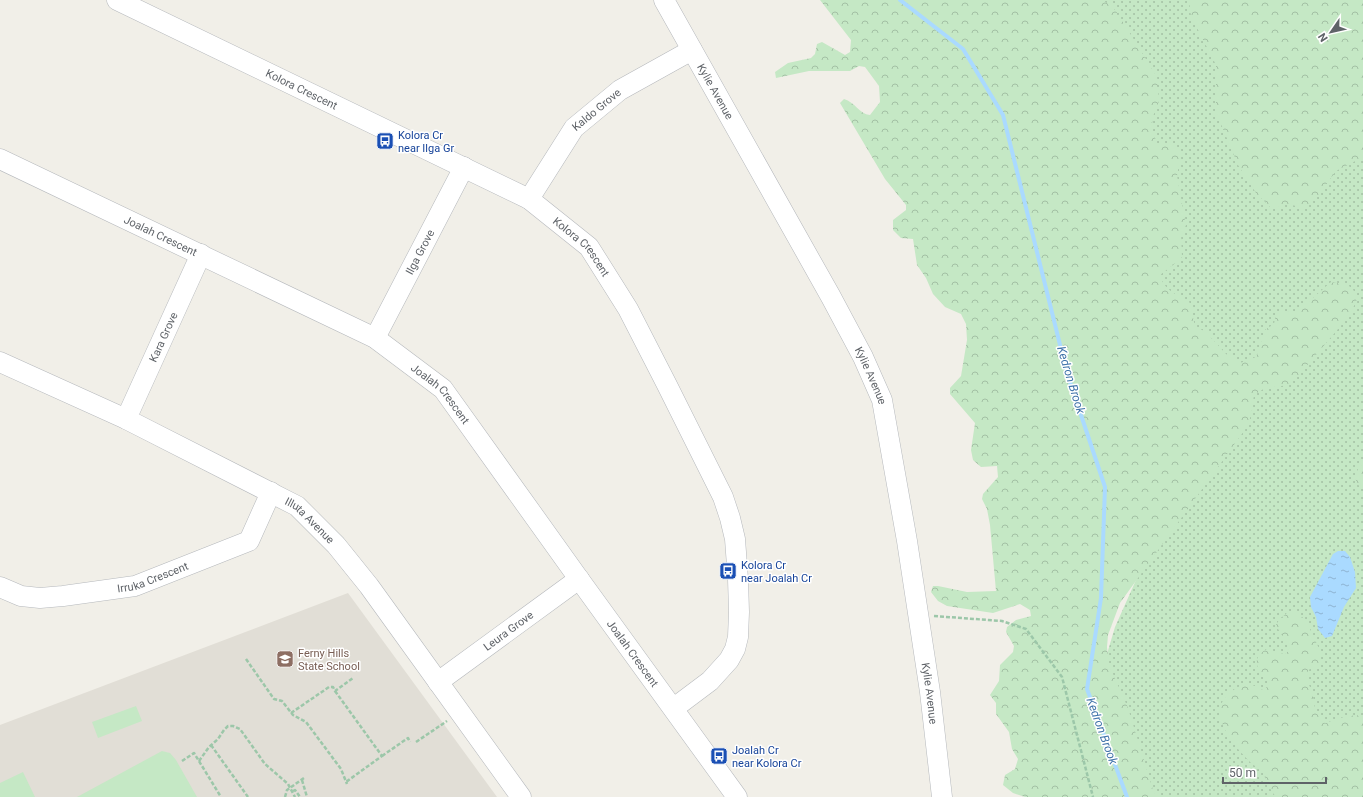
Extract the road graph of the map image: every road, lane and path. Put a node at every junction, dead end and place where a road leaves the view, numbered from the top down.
1 (117, 0) edge
2 (664, 0) edge
3 (692, 50) junction
4 (0, 159) edge
5 (464, 167) junction
6 (529, 199) junction
7 (201, 254) junction
8 (375, 338) junction
9 (0, 362) edge
10 (126, 419) junction
11 (271, 492) junction
12 (579, 579) junction
13 (0, 587) edge
14 (918, 614) junction
15 (246, 659) dead end
16 (353, 678) dead end
17 (438, 682) junction
18 (336, 691) junction
19 (674, 708) junction
20 (292, 713) junction
21 (444, 723) dead end
22 (410, 742) dead end
23 (416, 742) dead end
24 (211, 745) junction
25 (382, 756) junction
26 (182, 761) dead end
27 (199, 761) junction
28 (290, 788) junction
29 (293, 791) junction
30 (221, 797) edge
31 (248, 797) edge
32 (285, 797) edge
33 (295, 797) edge
34 (300, 797) edge
35 (307, 797) edge
36 (521, 797) edge
37 (737, 797) edge
38 (942, 797) edge
39 (1094, 797) edge

1 - 5 street, Kolora Crescent
2 - 3 street, Kylie Avenue
3 - 6 street, Kaldo Grove
3 - 14 street, Kylie Avenue
4 - 7 street, Joalah Crescent
5 - 6 street, Kolora Crescent
5 - 8 street, Ilga Grove
6 - 19 street, Kolora Crescent
7 - 8 street, Joalah Crescent
7 - 10 street, Kara Grove
8 - 12 street, Joalah Crescent
9 - 10 street, Illuta Avenue
10 - 11 street, Illuta Avenue
11 - 13 street, Irruka Crescent
11 - 17 street, Illuta Avenue
12 - 17 street, Leura Grove
12 - 19 street, Joalah Crescent
14 - 38 street, Kylie Avenue
14 - 39 path
15 - 20 path
16 - 18 path
17 - 36 street, Illuta Avenue
18 - 20 path
18 - 25 path
19 - 37 street, Joalah Crescent
20 - 25 path
21 - 23 path
22 - 25 path
24 - 27 path
24 - 28 path
24 - 31 path
26 - 27 path
27 - 30 path
28 - 29 path
28 - 32 path
28 - 35 path
29 - 33 path
29 - 34 path

